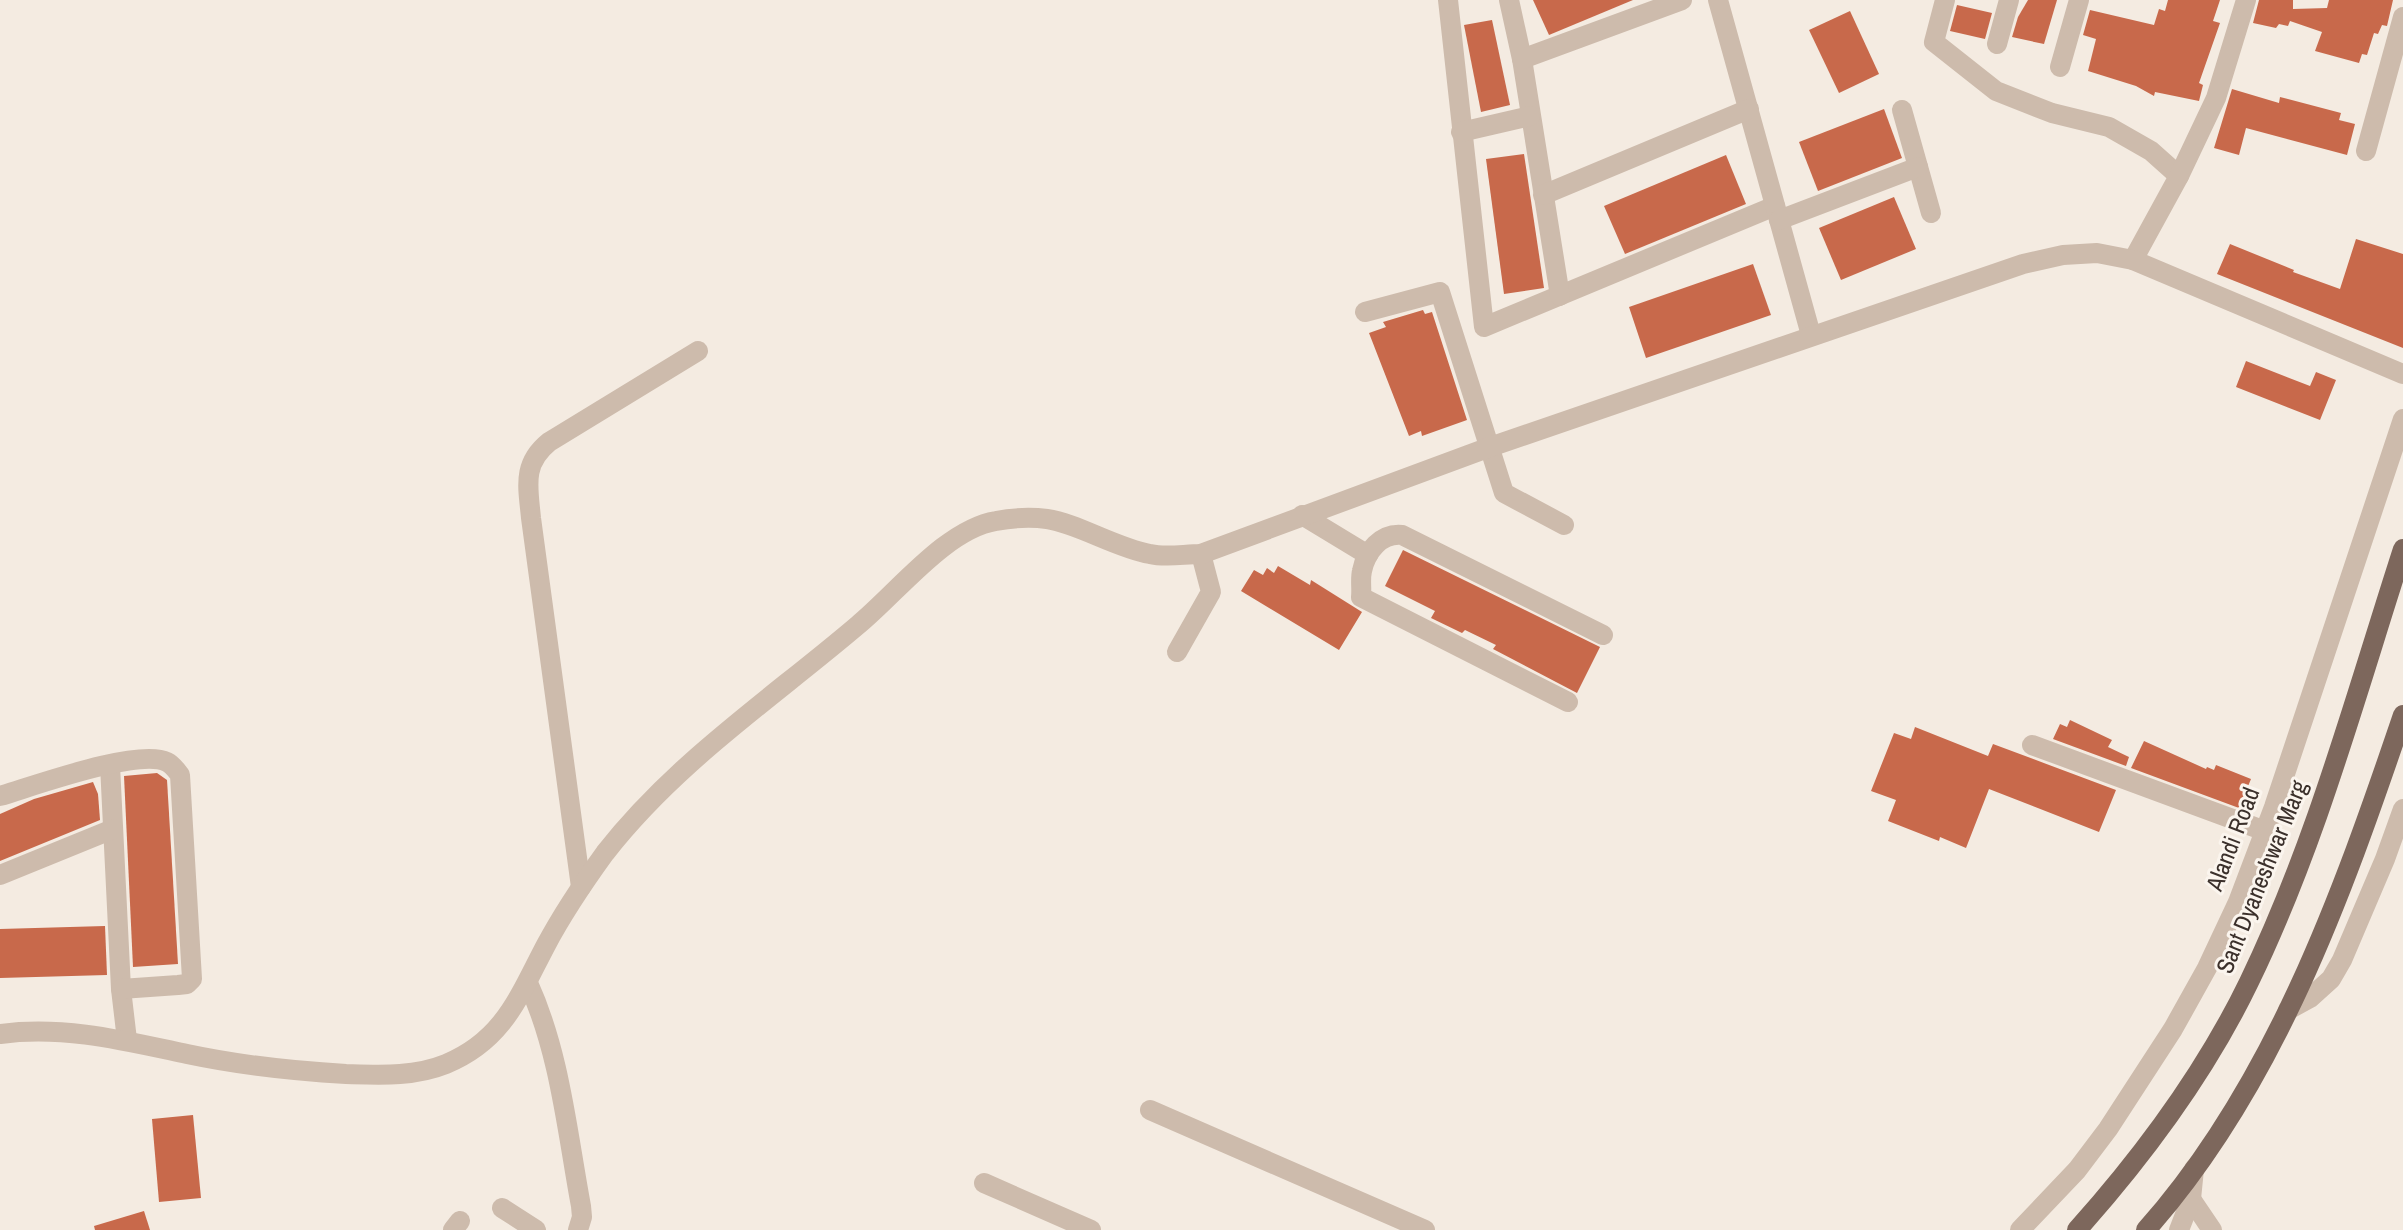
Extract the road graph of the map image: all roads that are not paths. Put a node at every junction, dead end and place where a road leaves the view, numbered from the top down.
1 (1448, 0) edge
2 (1509, 0) edge
3 (1682, 0) edge
4 (1718, 0) edge
5 (1945, 0) edge
6 (2009, 0) edge
7 (2079, 0) edge
8 (2246, 0) edge
9 (1653, 5) edge
10 (2403, 17) edge
11 (1997, 44) dead end
12 (1522, 59) junction
13 (2060, 67) dead end
14 (1749, 109) junction
15 (1902, 110) dead end
16 (1530, 116) junction
17 (1461, 132) junction
18 (2366, 151) dead end
19 (1918, 167) junction
20 (2179, 176) junction
21 (1543, 195) junction
22 (1777, 213) junction
23 (1931, 213) dead end
24 (2133, 260) junction
25 (1560, 296) junction
26 (1365, 312) dead end
27 (1811, 335) junction
28 (698, 351) dead end
29 (2403, 374) edge
30 (2403, 419) edge
31 (1490, 447) junction
32 (1302, 515) junction
33 (1564, 525) dead end
34 (2403, 549) edge
35 (1201, 554) junction
36 (1368, 555) junction
37 (1603, 635) dead end
38 (1177, 652) dead end
39 (1568, 702) dead end
40 (2403, 715) edge
41 (2032, 745) dead end
42 (110, 765) junction
43 (0, 796) edge
44 (2403, 809) edge
45 (113, 829) junction
46 (2265, 831) junction
47 (0, 875) edge
48 (581, 887) junction
49 (528, 983) junction
50 (121, 989) junction
51 (2288, 1010) junction
52 (0, 1034) edge
53 (127, 1040) junction
54 (1150, 1110) dead end
55 (2194, 1169) junction
56 (984, 1183) dead end
57 (2191, 1199) junction
58 (502, 1208) dead end
59 (536, 1230) edge
60 (578, 1230) edge
61 (1091, 1230) edge
62 (1425, 1230) edge
63 (2020, 1230) edge
64 (2077, 1230) edge
65 (2146, 1230) edge
66 (2179, 1230) edge
67 (2212, 1230) edge

1 - 17 street
2 - 12 street
3 - 9 street
4 - 14 street
5 - 20 street
6 - 11 street
7 - 13 street
8 - 20 street
9 - 12 street
10 - 18 street
12 - 16 street
14 - 21 street
14 - 22 street
15 - 19 street
16 - 17 street
16 - 21 street
17 - 25 street
19 - 22 street
19 - 23 street
20 - 24 street
21 - 25 street
22 - 25 street
22 - 27 street
24 - 27 street
24 - 29 street
26 - 31 street
27 - 31 street
28 - 48 street
30 - 46 street, Alandi Road
31 - 32 street
31 - 33 street
32 - 35 street
32 - 36 street
34 - 64 main road, Sant Dyaneshwar Marg
35 - 38 street
35 - 48 street
36 - 37 street
36 - 39 street
40 - 51 main road
41 - 46 street
42 - 43 street
42 - 45 street
42 - 50 street
44 - 51 street
45 - 47 street
45 - 50 street
46 - 63 street, Alandi Road
48 - 49 street
49 - 53 street
49 - 60 street
50 - 53 street
51 - 55 main road
52 - 53 street
54 - 62 street
55 - 57 street
55 - 65 main road
56 - 61 street
57 - 66 street
57 - 67 street
58 - 59 street

